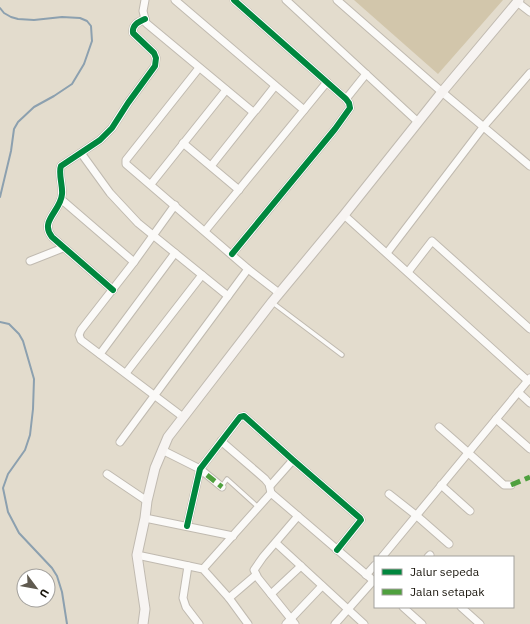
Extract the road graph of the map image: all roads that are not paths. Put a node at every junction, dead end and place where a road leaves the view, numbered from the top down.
1 (145, 0) edge
2 (176, 0) edge
3 (234, 0) edge
4 (286, 0) edge
5 (337, 0) edge
6 (518, 1) edge
7 (530, 12) edge
8 (145, 19) junction
9 (199, 68) junction
10 (530, 73) edge
11 (366, 74) junction
12 (327, 82) junction
13 (275, 86) junction
14 (226, 90) junction
15 (442, 92) junction
16 (346, 99) junction
17 (304, 110) junction
18 (254, 112) junction
19 (418, 122) junction
20 (484, 126) junction
21 (183, 143) junction
22 (80, 152) junction
23 (211, 166) junction
24 (530, 166) edge
25 (151, 184) junction
26 (239, 190) junction
27 (62, 200) junction
28 (175, 205) junction
29 (344, 215) junction
30 (205, 231) junction
31 (153, 235) junction
32 (63, 248) junction
33 (175, 253) junction
34 (387, 253) junction
35 (232, 254) junction
36 (30, 261) dead end
37 (134, 262) junction
38 (248, 269) junction
39 (408, 272) junction
40 (202, 274) junction
41 (113, 290) junction
42 (279, 293) junction
43 (228, 296) junction
44 (272, 302) junction
45 (530, 329) edge
46 (100, 354) junction
47 (342, 355) dead end
48 (126, 374) junction
49 (529, 380) edge
50 (518, 392) junction
51 (154, 395) junction
52 (530, 403) edge
53 (183, 417) junction
54 (496, 419) junction
55 (439, 427) dead end
56 (220, 441) junction
57 (120, 442) dead end
58 (530, 449) edge
59 (162, 450) junction
60 (468, 451) junction
61 (293, 460) junction
62 (200, 469) junction
63 (108, 474) dead end
64 (442, 485) junction
65 (511, 485) dead end
66 (222, 487) joint
67 (270, 490) junction
68 (389, 494) dead end
69 (146, 501) junction
70 (258, 508) junction
71 (470, 511) dead end
72 (298, 516) junction
73 (417, 516) junction
74 (145, 518) junction
75 (187, 526) junction
76 (233, 536) junction
77 (276, 542) junction
78 (449, 544) dead end
79 (337, 550) junction
80 (137, 555) junction
81 (383, 556) edge
82 (188, 566) junction
83 (301, 566) junction
84 (374, 566) edge
85 (203, 569) junction
86 (256, 575) junction
87 (366, 575) junction
88 (374, 582) edge
89 (322, 586) junction
90 (271, 594) junction
91 (229, 598) junction
92 (404, 608) edge
93 (461, 608) edge
94 (348, 609) junction
95 (291, 622) edge
96 (143, 624) edge
97 (199, 624) edge
98 (248, 624) edge
99 (334, 624) edge
100 (364, 624) edge
101 (422, 624) edge
102 (480, 624) edge

1 - 8 street
2 - 13 street
3 - 12 street
4 - 11 street
5 - 15 street
6 - 7 street
6 - 15 main road
8 - 9 street
8 - 22 street
9 - 14 street
9 - 25 street
10 - 20 street
11 - 16 street
11 - 19 street
12 - 16 street
12 - 17 street
13 - 17 street
13 - 18 street
14 - 18 street
14 - 21 street
15 - 19 main road
15 - 20 street
16 - 35 street
17 - 26 street
18 - 23 street
19 - 29 main road
20 - 24 street
20 - 34 street
21 - 23 street
21 - 25 street
22 - 27 street
22 - 31 street
23 - 26 street
25 - 28 street
26 - 30 street
27 - 32 street
27 - 37 street
28 - 30 street
28 - 31 street
29 - 34 street
29 - 42 main road
30 - 35 street
31 - 33 street
31 - 37 street
32 - 36 street
32 - 41 street
33 - 40 street
33 - 46 street
34 - 39 street
35 - 38 street
37 - 41 street
38 - 42 street
38 - 43 street
39 - 45 street
39 - 49 street
40 - 43 street
40 - 48 street
41 - 46 street
42 - 44 main road
43 - 51 street
44 - 47 lane
44 - 53 main road
46 - 48 street
48 - 51 street
49 - 50 street
50 - 52 street
50 - 54 street
51 - 53 street
51 - 57 street
53 - 59 main road
54 - 58 street
54 - 60 street
55 - 60 street
56 - 61 street
56 - 62 street
56 - 67 street
59 - 62 street
59 - 69 main road
60 - 64 street
60 - 65 street
61 - 67 street
61 - 79 street
62 - 66 street
62 - 75 street
63 - 69 street
64 - 71 street
64 - 73 street
66 - 70 lane
67 - 70 street
67 - 72 street
68 - 73 street
69 - 74 main road
70 - 76 street
72 - 77 street
72 - 79 street
73 - 78 street
73 - 81 street
74 - 75 street
74 - 80 main road
75 - 76 street
76 - 85 street
77 - 83 street
77 - 86 street
79 - 87 street
80 - 82 street
80 - 96 main road
82 - 85 street
82 - 97 street
83 - 89 street
83 - 90 street
84 - 87 street
85 - 91 street
86 - 90 street
86 - 91 street
87 - 88 street
88 - 94 street
89 - 94 street
89 - 95 street
90 - 95 street
91 - 98 street
92 - 101 street
93 - 102 street
94 - 99 street
94 - 100 street

